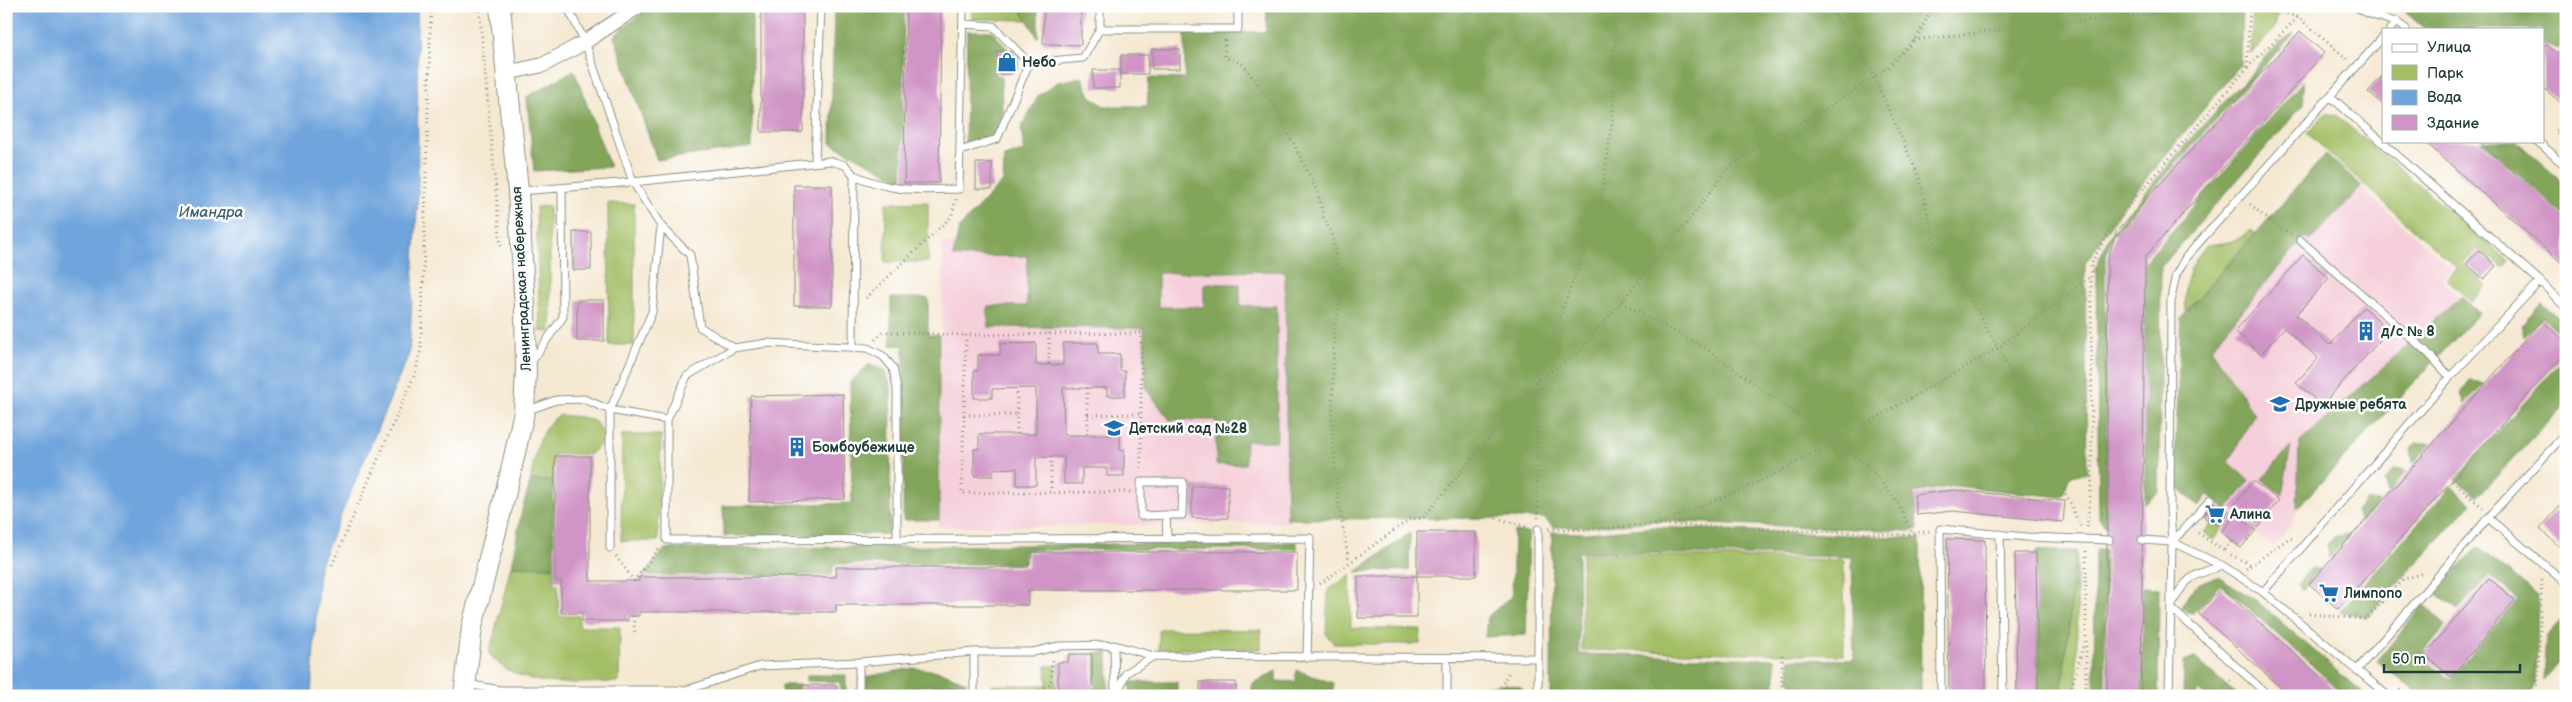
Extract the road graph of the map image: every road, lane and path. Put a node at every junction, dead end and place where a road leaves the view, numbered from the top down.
1 (432, 6) edge
2 (479, 6) edge
3 (500, 6) edge
4 (567, 6) edge
5 (638, 6) edge
6 (821, 6) edge
7 (963, 6) edge
8 (1100, 6) edge
9 (1238, 6) edge
10 (1616, 6) edge
11 (1830, 6) edge
12 (1933, 6) edge
13 (2216, 6) edge
14 (2250, 6) edge
15 (2263, 6) edge
16 (2356, 6) edge
17 (2298, 17) junction
18 (2396, 21) junction
19 (963, 24) junction
20 (1100, 28) junction
21 (2391, 28) edge
22 (2405, 28) edge
23 (1226, 30) junction
24 (2382, 38) edge
25 (1914, 40) junction
26 (585, 42) junction
27 (1029, 63) junction
28 (2357, 67) junction
29 (2247, 68) junction
30 (506, 73) junction
31 (1874, 77) junction
32 (2331, 97) junction
33 (2566, 118) edge
34 (2566, 141) edge
35 (2382, 142) edge
36 (2382, 142) edge
37 (2538, 142) edge
38 (960, 151) junction
39 (814, 162) junction
40 (2566, 166) edge
41 (854, 175) junction
42 (633, 182) junction
43 (562, 188) junction
44 (959, 189) junction
45 (518, 191) junction
46 (2241, 196) junction
47 (661, 226) junction
48 (2300, 240) joint
49 (501, 252) dead end
50 (2090, 277) junction
51 (2540, 281) junction
52 (1621, 302) junction
53 (2566, 308) edge
54 (853, 310) junction
55 (1049, 333) junction
56 (966, 335) junction
57 (853, 346) junction
58 (734, 348) junction
59 (866, 348) junction
60 (1998, 348) junction
61 (1050, 365) dead end
62 (526, 371) junction
63 (2450, 378) junction
64 (1536, 381) junction
65 (1017, 388) dead end
66 (1087, 388) dead end
67 (610, 410) junction
68 (524, 412) junction
69 (1017, 414) junction
70 (1088, 414) junction
71 (1141, 414) junction
72 (964, 415) junction
73 (667, 420) junction
74 (2566, 433) edge
75 (1017, 434) dead end
76 (1088, 435) dead end
77 (1835, 442) junction
78 (1051, 457) dead end
79 (2452, 481) dead end
80 (1141, 482) junction
81 (1051, 492) junction
82 (1141, 492) junction
83 (2210, 500) dead end
84 (1166, 515) junction
85 (2490, 516) junction
86 (1496, 518) dead end
87 (1655, 525) junction
88 (1538, 529) junction
89 (1940, 529) junction
90 (2198, 532) dead end
91 (2000, 534) junction
92 (1913, 535) junction
93 (1166, 538) junction
94 (2086, 539) junction
95 (667, 540) junction
96 (897, 540) junction
97 (2109, 540) dead end
98 (2142, 540) dead end
99 (2232, 540) dead end
100 (2308, 540) junction
101 (2172, 542) junction
102 (610, 548) joint
103 (2224, 550) junction
104 (1349, 563) junction
105 (2543, 563) junction
106 (332, 565) dead end
107 (2251, 565) junction
108 (2448, 565) junction
109 (2223, 566) junction
110 (2239, 576) junction
111 (2566, 583) edge
112 (2263, 592) junction
113 (1308, 593) junction
114 (2171, 608) junction
115 (2308, 614) dead end
116 (633, 616) dead end
117 (635, 634) dead end
118 (2086, 638) junction
119 (1114, 645) junction
120 (974, 652) junction
121 (1782, 654) dead end
122 (1154, 656) junction
123 (1671, 657) dead end
124 (1060, 658) dead end
125 (1307, 658) junction
126 (1447, 658) junction
127 (1518, 658) junction
128 (1538, 658) junction
129 (859, 662) junction
130 (2240, 669) junction
131 (2357, 670) junction
132 (465, 690) edge
133 (574, 693) edge
134 (687, 693) edge
135 (859, 696) edge
136 (974, 696) edge
137 (1032, 696) edge
138 (1115, 696) edge
139 (1447, 696) edge
140 (1496, 696) edge
141 (1538, 696) edge
142 (1639, 696) edge
143 (1782, 696) edge
144 (1941, 696) edge
145 (2003, 696) edge
146 (2069, 696) edge
147 (2086, 696) edge
148 (2169, 696) edge
149 (2218, 696) edge
150 (2269, 696) edge
151 (2388, 696) edge
152 (2537, 696) edge

1 - 106 path
2 - 49 path
3 - 30 main road, Ленинградская набережная
4 - 26 lane
5 - 26 street
6 - 39 lane
7 - 19 lane
8 - 20 lane
9 - 23 lane
10 - 64 path
11 - 31 path
12 - 25 path
13 - 25 path
14 - 29 path
15 - 17 path
16 - 18 lane
17 - 28 path
17 - 29 path
18 - 21 lane
18 - 22 lane
19 - 27 lane
19 - 38 lane
20 - 23 lane
20 - 27 lane
23 - 104 path
24 - 28 lane
25 - 31 path
26 - 30 street
26 - 42 lane
27 - 38 lane
28 - 32 lane
29 - 50 path
30 - 45 main road, Ленинградская набережная
31 - 52 path
31 - 60 path
32 - 36 lane
32 - 46 lane
33 - 34 path
35 - 51 lane
37 - 40 lane
38 - 44 lane
39 - 41 lane
39 - 42 lane
41 - 44 lane
41 - 54 lane
42 - 43 lane
42 - 47 lane
43 - 45 lane
43 - 62 lane
44 - 54 path
45 - 62 main road, Ленинградская набережная
46 - 48 path
46 - 101 lane
47 - 58 lane
47 - 67 lane
48 - 63 lane
50 - 60 path
50 - 94 path
51 - 53 lane
51 - 63 lane
52 - 64 path
52 - 77 path
54 - 57 lane
55 - 56 path
55 - 61 path
55 - 71 path
56 - 59 path
56 - 72 path
57 - 58 lane
57 - 59 lane
58 - 73 lane
59 - 96 lane
60 - 77 path
60 - 94 path
62 - 68 main road, Ленинградская набережная
63 - 100 lane
64 - 88 path
64 - 104 path
65 - 69 path
66 - 70 path
67 - 68 lane
67 - 73 lane
67 - 102 lane
68 - 132 main road, Ленинградская набережная
69 - 72 path
69 - 75 path
70 - 71 path
70 - 76 path
71 - 80 path
72 - 81 path
73 - 95 lane
74 - 85 lane
77 - 87 path
77 - 92 path
78 - 81 path
79 - 85 path
80 - 82 lane
80 - 84 lane
81 - 82 path
82 - 84 lane
83 - 101 lane
84 - 93 lane
85 - 105 lane
85 - 108 lane
86 - 88 path
87 - 88 path
87 - 92 path
88 - 128 lane
89 - 91 lane
89 - 92 path
89 - 144 lane
90 - 103 path
91 - 94 lane
91 - 145 lane
93 - 96 lane
93 - 113 lane
94 - 97 lane
94 - 118 path
95 - 96 lane
95 - 102 path
98 - 101 lane
99 - 103 path
100 - 107 path
100 - 112 lane
101 - 109 lane
101 - 114 lane
103 - 107 path
104 - 113 path
105 - 111 lane
105 - 152 path
107 - 110 path
108 - 115 path
108 - 131 lane
109 - 110 lane
109 - 114 lane
110 - 112 lane
112 - 131 lane
113 - 125 lane
114 - 130 lane
114 - 148 lane
116 - 117 path
118 - 146 path
118 - 147 path
119 - 120 lane
119 - 122 lane
119 - 138 lane
120 - 129 lane
120 - 136 lane
121 - 143 path
122 - 125 lane
122 - 138 lane
123 - 142 path
124 - 137 path
125 - 126 lane
126 - 127 lane
126 - 139 lane
127 - 128 lane
127 - 140 path
128 - 141 lane
129 - 134 lane
129 - 135 lane
130 - 149 path
130 - 150 lane
131 - 151 lane
132 - 133 lane
133 - 134 lane

